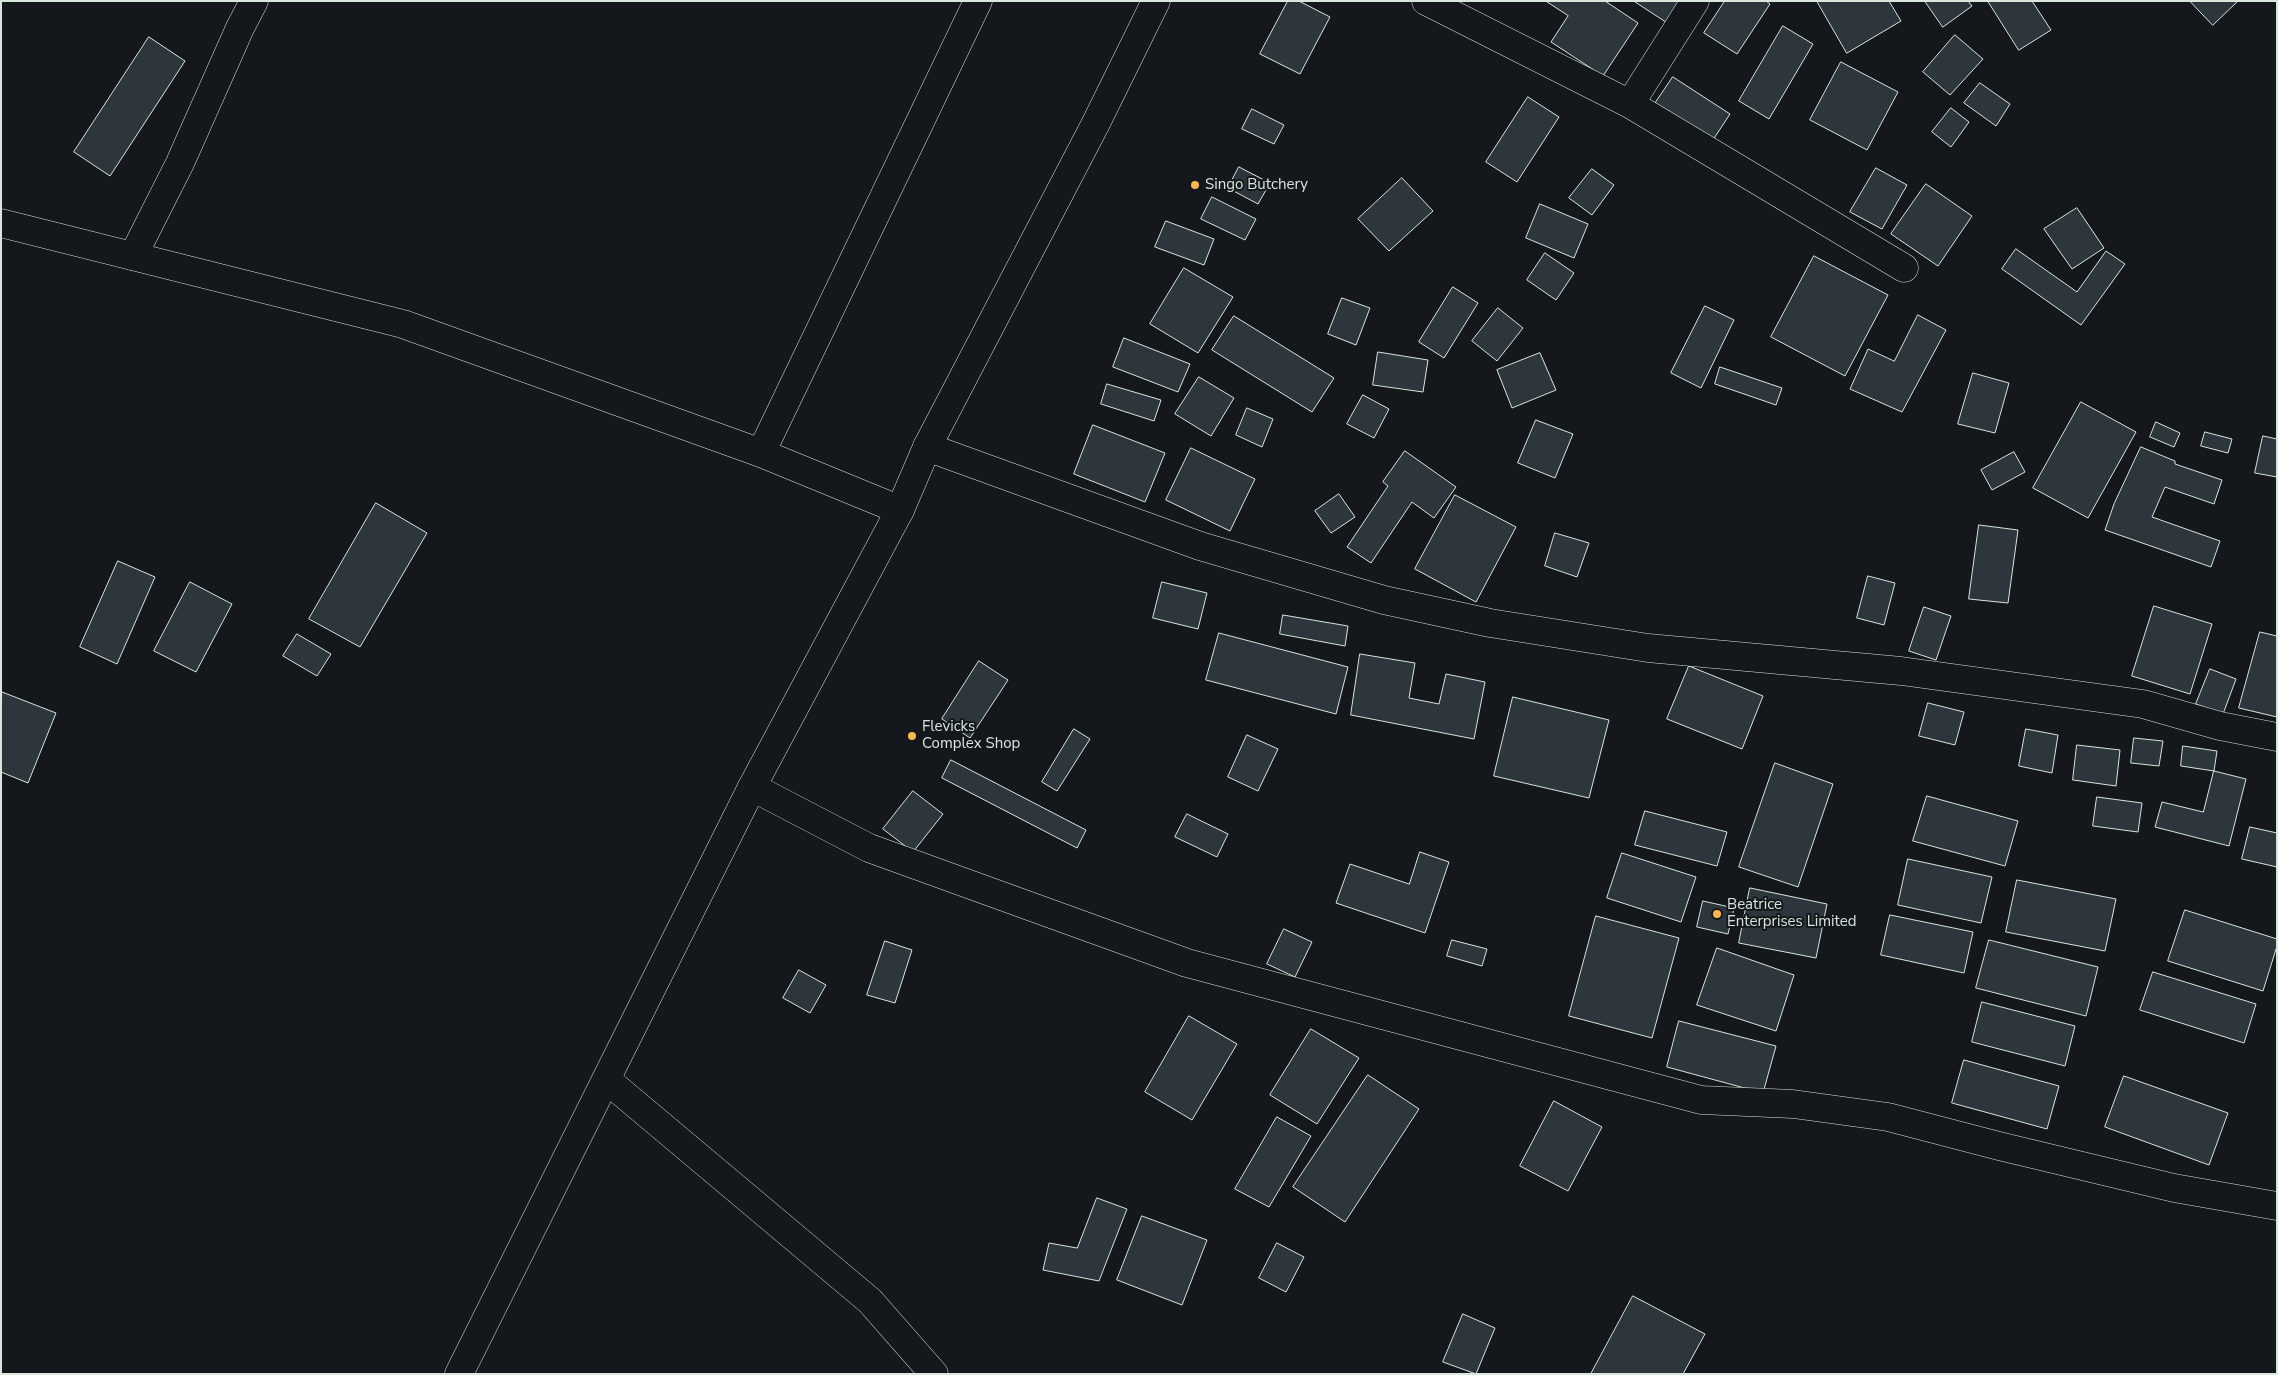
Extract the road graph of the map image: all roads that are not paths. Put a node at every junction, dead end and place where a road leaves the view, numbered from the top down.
1 (254, 1) edge
2 (978, 1) edge
3 (1156, 1) edge
4 (1426, 1) edge
5 (1695, 1) edge
6 (1630, 104) junction
7 (1, 223) edge
8 (133, 256) junction
9 (1904, 268) dead end
10 (927, 447) junction
11 (761, 453) junction
12 (900, 510) junction
13 (2277, 737) edge
14 (752, 787) junction
15 (607, 1080) junction
16 (2277, 1206) edge
17 (459, 1374) edge
18 (934, 1374) edge

1 - 8 street
2 - 11 street
3 - 10 street
4 - 6 street
5 - 6 street
6 - 9 street
7 - 8 street
8 - 11 street
10 - 12 street
10 - 13 street
11 - 12 street
12 - 14 street
14 - 15 street
14 - 16 street
15 - 17 street
15 - 18 street

